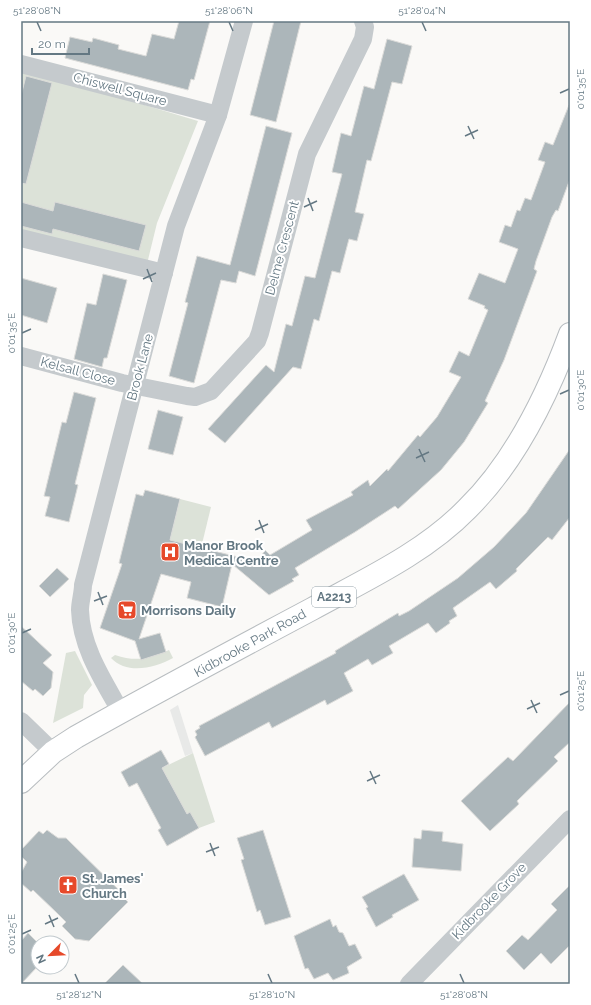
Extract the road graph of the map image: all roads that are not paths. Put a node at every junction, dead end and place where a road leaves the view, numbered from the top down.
1 (244, 21) edge
2 (363, 21) edge
3 (21, 64) edge
4 (218, 115) junction
5 (21, 238) edge
6 (164, 273) junction
7 (570, 334) edge
8 (21, 356) edge
9 (135, 385) junction
10 (121, 712) junction
11 (21, 721) edge
12 (53, 752) junction
13 (21, 782) edge
14 (570, 819) edge
15 (409, 984) edge

1 - 4 street, Brook Lane
2 - 9 street, Delme Crescent
3 - 4 street, Chiswell Square
4 - 6 street, Brook Lane
5 - 6 street
6 - 9 street, Brook Lane
7 - 10 main road, Kidbrooke Park Road / A2213
8 - 9 street, Kelsall Close
9 - 10 street, Brook Lane
10 - 12 main road, Kidbrooke Park Road / A2213
11 - 12 street
12 - 13 main road, Kidbrooke Park Road / A2213
14 - 15 street, Kidbrooke Grove

